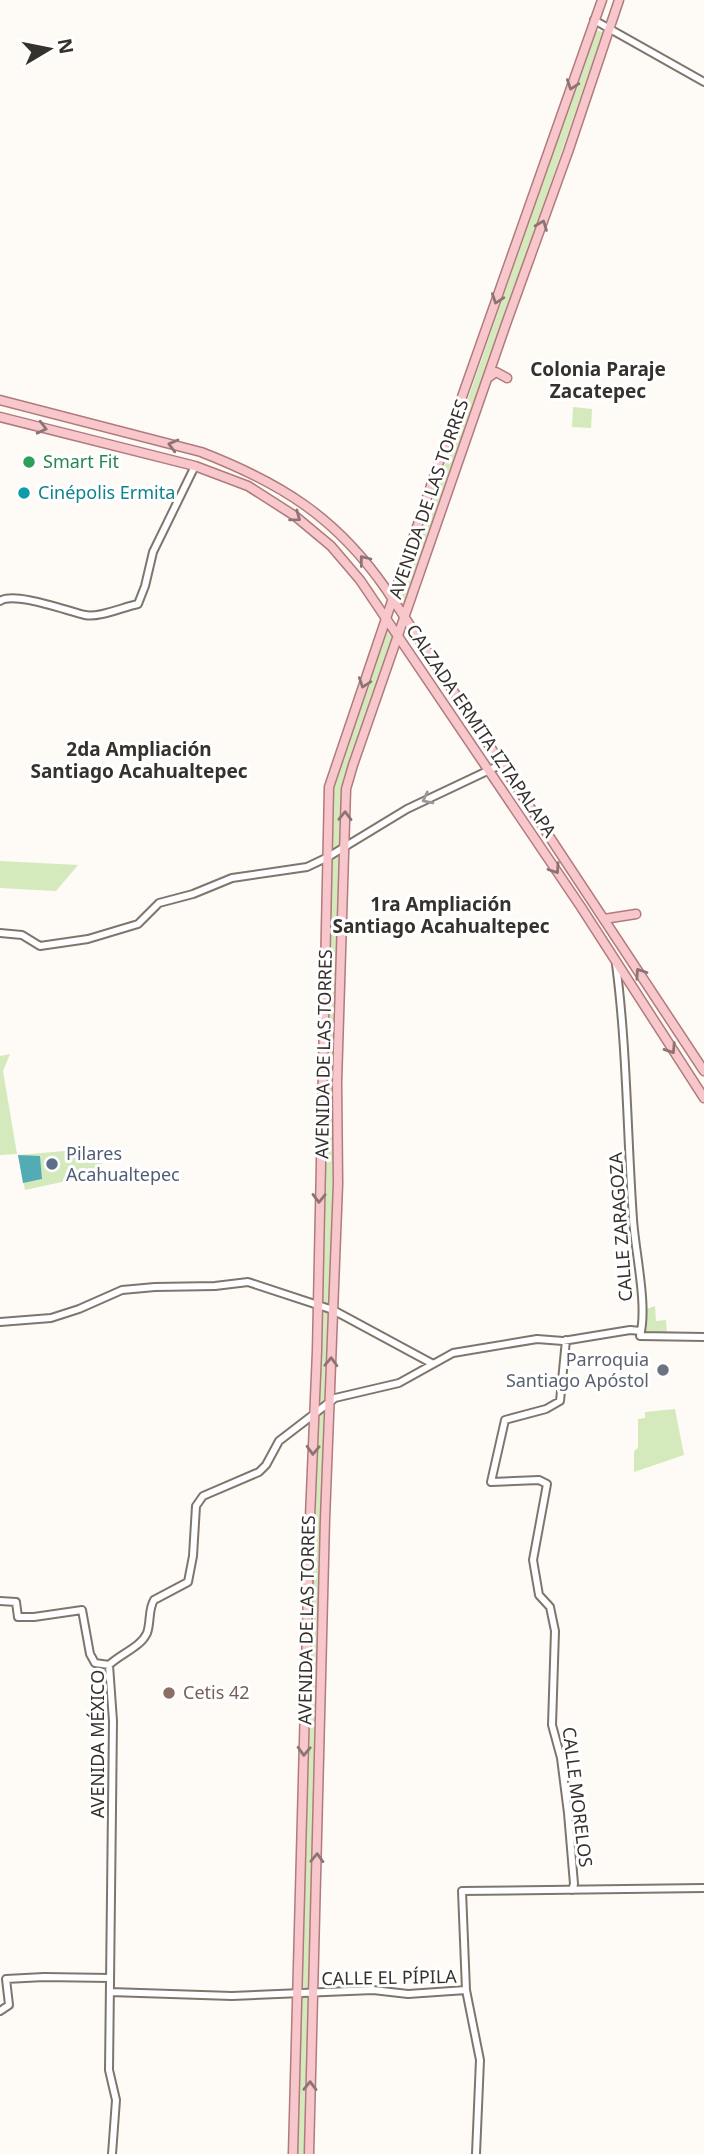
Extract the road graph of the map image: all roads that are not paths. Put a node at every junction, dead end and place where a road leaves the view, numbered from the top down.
1 (619, 0) edge
2 (601, 2) edge
3 (615, 11) junction
4 (594, 20) junction
5 (609, 29) junction
6 (588, 38) junction
7 (604, 44) junction
8 (704, 82) edge
9 (489, 377) junction
10 (507, 378) dead end
11 (0, 400) edge
12 (0, 417) edge
13 (447, 442) junction
14 (461, 454) junction
15 (439, 462) junction
16 (195, 466) junction
17 (235, 466) junction
18 (456, 470) junction
19 (230, 478) junction
20 (270, 483) junction
21 (262, 495) junction
22 (0, 601) edge
23 (393, 601) junction
24 (386, 618) junction
25 (404, 618) junction
26 (398, 636) junction
27 (502, 764) junction
28 (489, 771) junction
29 (345, 846) junction
30 (328, 857) junction
31 (583, 886) junction
32 (571, 893) junction
33 (636, 914) dead end
34 (604, 919) junction
35 (0, 933) edge
36 (615, 962) junction
37 (653, 992) junction
38 (639, 1000) junction
39 (704, 1071) edge
40 (324, 1082) junction
41 (337, 1082) junction
42 (704, 1098) edge
43 (317, 1306) junction
44 (333, 1310) junction
45 (0, 1322) edge
46 (640, 1334) junction
47 (704, 1337) edge
48 (566, 1340) junction
49 (433, 1364) junction
50 (330, 1401) junction
51 (314, 1414) junction
52 (0, 1601) edge
53 (109, 1665) junction
54 (704, 1888) edge
55 (572, 1890) junction
56 (110, 1978) junction
57 (466, 1990) junction
58 (110, 1992) junction
59 (312, 1993) junction
60 (296, 1994) junction
61 (0, 2011) edge
62 (112, 2154) edge
63 (293, 2154) edge
64 (309, 2154) edge
65 (476, 2154) edge

1 - 3 main road, AVENIDA DE LAS TORRES
2 - 3 main road
2 - 4 main road, AVENIDA DE LAS TORRES
3 - 5 main road, AVENIDA DE LAS TORRES
4 - 5 street
4 - 6 main road, AVENIDA DE LAS TORRES
5 - 7 main road, AVENIDA DE LAS TORRES
5 - 8 street
6 - 7 main road
6 -> 13 main road, AVENIDA DE LAS TORRES
9 -> 7 main road, AVENIDA DE LAS TORRES
9 - 10 main road
9 - 14 main road, AVENIDA DE LAS TORRES
17 -> 11 main road, CALZADA ERMITA IZTAPALAPA
12 -> 16 main road, CALZADA ERMITA IZTAPALAPA
13 - 14 main road
13 - 15 main road, AVENIDA DE LAS TORRES
14 - 18 main road, AVENIDA DE LAS TORRES
15 - 18 main road
15 - 23 main road, AVENIDA DE LAS TORRES
16 - 19 main road, CALZADA ERMITA IZTAPALAPA
16 - 22 street
17 - 19 main road
17 - 20 main road, CALZADA ERMITA IZTAPALAPA
18 - 25 main road, AVENIDA DE LAS TORRES
19 - 21 main road, CALZADA ERMITA IZTAPALAPA
20 - 21 main road
23 -> 20 main road, CALZADA ERMITA IZTAPALAPA
21 -> 24 main road, CALZADA ERMITA IZTAPALAPA
23 - 24 main road, AVENIDA DE LAS TORRES
23 - 25 main road, CALZADA ERMITA IZTAPALAPA
24 - 26 main road, CALZADA ERMITA IZTAPALAPA
24 -> 30 main road, AVENIDA DE LAS TORRES
25 - 26 main road, AVENIDA DE LAS TORRES
25 - 27 main road, CALZADA ERMITA IZTAPALAPA
26 - 28 main road, CALZADA ERMITA IZTAPALAPA
29 -> 26 main road, AVENIDA DE LAS TORRES
27 - 28 street
27 - 31 main road, CALZADA ERMITA IZTAPALAPA
28 -> 29 street
28 -> 32 main road, CALZADA ERMITA IZTAPALAPA
29 - 30 street
29 - 41 main road, AVENIDA DE LAS TORRES
30 - 35 street
30 - 40 main road, AVENIDA DE LAS TORRES
31 - 32 main road
31 - 34 main road, CALZADA ERMITA IZTAPALAPA
32 - 36 main road, CALZADA ERMITA IZTAPALAPA
33 - 34 main road
37 -> 34 main road, CALZADA ERMITA IZTAPALAPA
36 - 38 main road, CALZADA ERMITA IZTAPALAPA
36 - 46 street, CALLE ZARAGOZA
37 - 38 main road
37 - 39 main road, CALZADA ERMITA IZTAPALAPA
38 -> 42 main road, CALZADA ERMITA IZTAPALAPA
40 - 41 main road
40 -> 43 main road, AVENIDA DE LAS TORRES
41 - 44 main road, AVENIDA DE LAS TORRES
43 - 44 street
43 - 45 street
43 - 51 main road, AVENIDA DE LAS TORRES
44 - 49 street
50 -> 44 main road, AVENIDA DE LAS TORRES
46 - 47 street
46 - 48 street
48 - 49 street
48 - 55 street, CALLE MORELOS
49 - 50 street
50 - 51 street, AVENIDA MÉXICO
59 -> 50 main road, AVENIDA DE LAS TORRES
51 - 53 street, AVENIDA MÉXICO
51 -> 60 main road, AVENIDA DE LAS TORRES
52 - 53 street
53 - 56 street, AVENIDA MÉXICO
54 - 55 street
55 - 57 street
56 - 58 street, AVENIDA MÉXICO
56 - 61 street
57 - 59 street, CALLE EL PÍPILA
57 - 65 street
58 - 60 street, CALLE EL PÍPILA
58 - 62 street, AVENIDA MÉXICO
59 - 60 street, CALLE EL PÍPILA
64 -> 59 main road, AVENIDA DE LAS TORRES
60 - 63 main road, AVENIDA DE LAS TORRES

